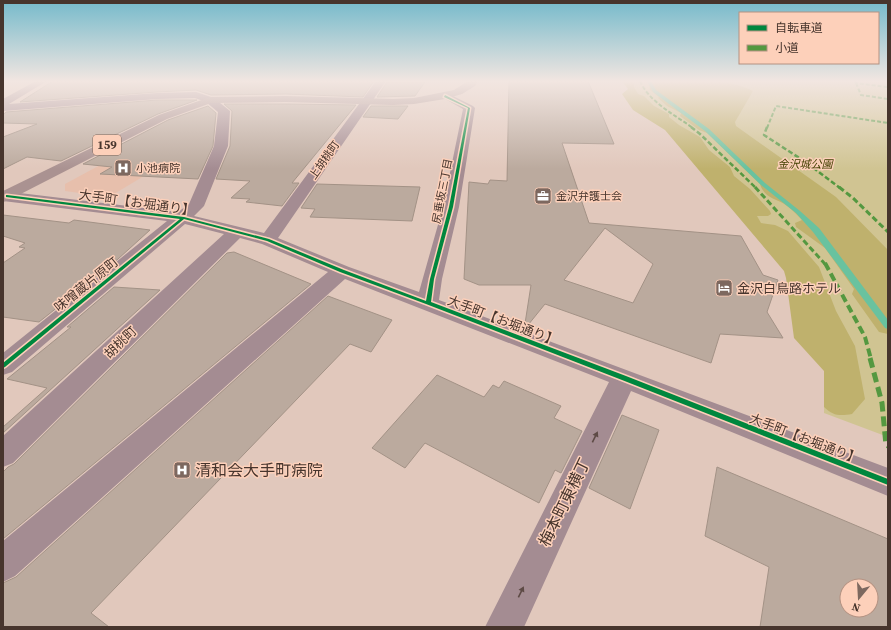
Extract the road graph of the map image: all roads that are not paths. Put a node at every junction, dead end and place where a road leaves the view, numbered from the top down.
1 (181, 110) edge
2 (223, 110) edge
3 (359, 110) edge
4 (469, 110) edge
5 (4, 196) edge
6 (183, 218) junction
7 (237, 230) junction
8 (268, 240) junction
9 (342, 271) junction
10 (428, 303) junction
11 (3, 366) edge
12 (624, 378) junction
13 (3, 454) edge
14 (888, 482) edge
15 (3, 564) edge
16 (504, 627) edge

1 - 5 highway, 159
2 - 6 street, 味噌蔵片原町
3 - 8 street, 上胡桃町
4 - 10 street, 尻垂坂三丁目
5 - 6 street, 大手町【お堀通り】
6 - 7 street, 大手町【お堀通り】
6 - 11 street, 味噌蔵片原町
7 - 8 street, 大手町【お堀通り】
7 - 13 street, 胡桃町
8 - 9 street, 大手町【お堀通り】
9 - 10 street, 大手町【お堀通り】
9 - 15 street
10 - 12 street, 大手町【お堀通り】
12 - 14 street, 大手町【お堀通り】
16 -> 12 street, 梅本町東横丁

